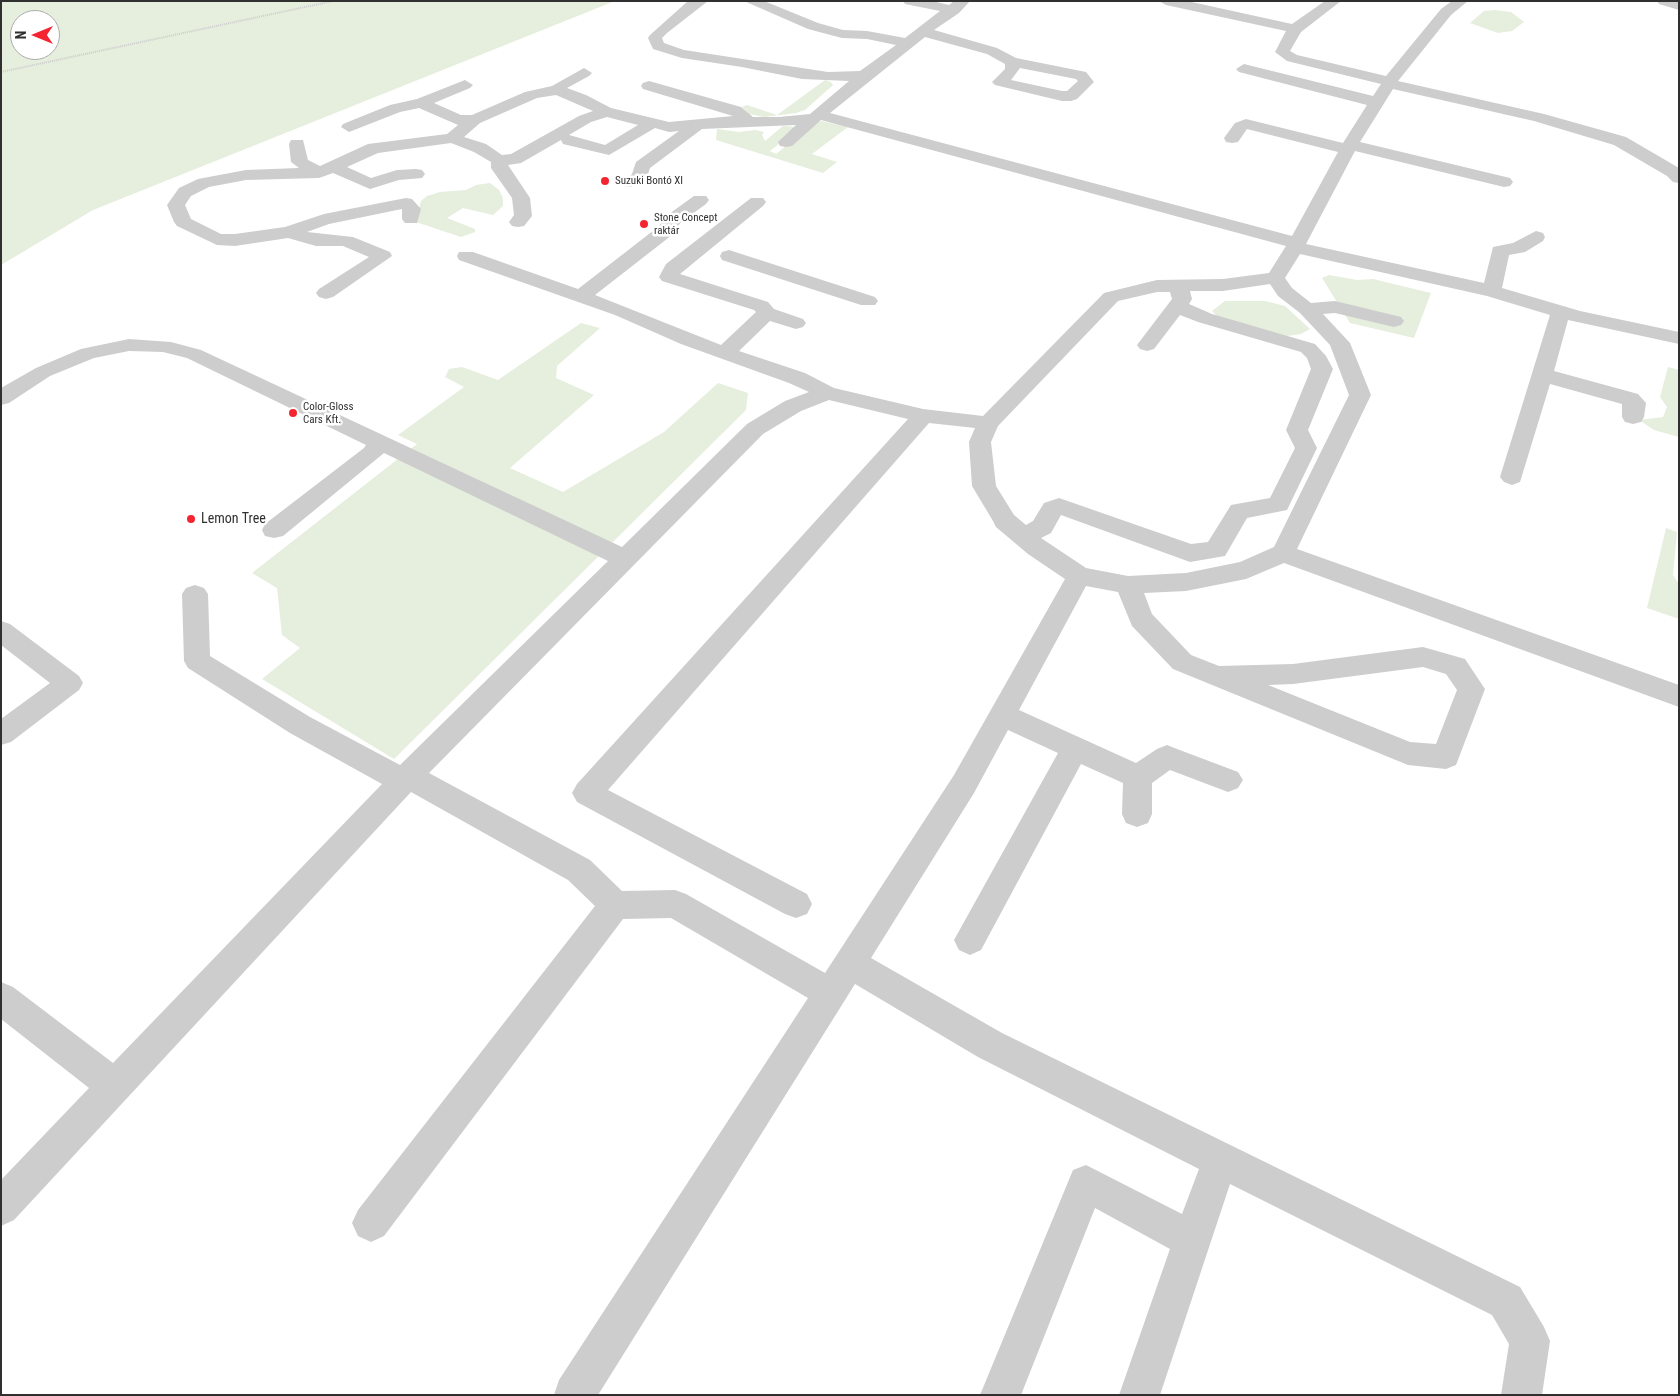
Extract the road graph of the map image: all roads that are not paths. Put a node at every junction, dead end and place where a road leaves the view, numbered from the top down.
1 (701, 1) edge
2 (751, 1) edge
3 (910, 1) edge
4 (1166, 1) edge
5 (1334, 1) edge
6 (1461, 1) edge
7 (1664, 1) edge
8 (958, 6) edge
9 (1679, 6) edge
10 (1295, 29) junction
11 (924, 32) junction
12 (910, 43) junction
13 (1012, 62) junction
14 (1244, 69) dead end
15 (584, 73) dead end
16 (864, 76) junction
17 (465, 85) dead end
18 (649, 86) dead end
19 (1385, 89) junction
20 (557, 90) junction
21 (421, 103) junction
22 (606, 112) junction
23 (817, 117) junction
24 (474, 120) junction
25 (753, 122) junction
26 (652, 123) junction
27 (696, 126) junction
28 (349, 127) dead end
29 (452, 138) junction
30 (1232, 138) dead end
31 (569, 140) dead end
32 (786, 142) dead end
33 (297, 144) dead end
34 (1349, 147) junction
35 (499, 160) junction
36 (326, 170) junction
37 (416, 174) dead end
38 (1679, 178) edge
39 (631, 182) dead end
40 (1504, 182) dead end
41 (700, 200) dead end
42 (757, 202) dead end
43 (411, 219) dead end
44 (518, 222) dead end
45 (289, 232) junction
46 (1536, 238) dead end
47 (1296, 245) junction
48 (466, 256) dead end
49 (729, 256) dead end
50 (1274, 278) junction
51 (747, 282) junction
52 (1492, 291) junction
53 (326, 293) dead end
54 (1178, 295) junction
55 (580, 296) junction
56 (868, 301) dead end
57 (1308, 309) junction
58 (1561, 312) junction
59 (767, 313) junction
60 (1394, 321) dead end
61 (796, 323) dead end
62 (1678, 333) edge
63 (1147, 345) dead end
64 (725, 352) junction
65 (1543, 375) junction
66 (827, 393) junction
67 (1, 398) edge
68 (923, 416) junction
69 (1633, 417) dead end
70 (988, 423) junction
71 (378, 443) junction
72 (1512, 476) dead end
73 (274, 530) dead end
74 (1024, 537) junction
75 (1283, 553) junction
76 (624, 558) junction
77 (1079, 576) junction
78 (1128, 585) junction
79 (195, 594) dead end
80 (1, 631) edge
81 (1219, 676) junction
82 (1679, 696) edge
83 (1002, 715) junction
84 (1, 734) edge
85 (1075, 748) junction
86 (1138, 777) junction
87 (405, 778) junction
88 (1228, 780) dead end
89 (1137, 814) dead end
90 (796, 904) dead end
91 (615, 905) junction
92 (970, 940) dead end
93 (849, 963) junction
94 (830, 992) junction
95 (1, 998) edge
96 (116, 1087) junction
97 (1220, 1160) junction
98 (1, 1207) edge
99 (372, 1223) dead end
100 (1192, 1240) junction
101 (574, 1395) edge
102 (1000, 1395) edge
103 (1139, 1395) edge
104 (1521, 1395) edge

1 - 16 lane
2 - 12 lane
3 - 8 lane
4 - 10 lane
5 - 10 lane
6 - 19 lane
7 - 9 lane
8 - 11 lane
10 - 19 lane
11 - 12 lane
11 - 13 lane
12 - 16 lane
13 - 13 lane
14 - 19 lane
15 - 20 lane
16 - 23 lane
17 - 21 lane
18 - 25 lane
19 - 34 lane
19 - 38 lane
20 - 22 lane
20 - 24 lane
21 - 24 lane
21 - 28 lane
22 - 26 lane
22 - 35 lane
23 - 25 lane
23 - 32 lane
23 - 47 lane
24 - 29 lane
25 - 27 lane
26 - 27 lane
26 - 31 lane
27 - 39 lane
29 - 35 lane
29 - 36 lane
30 - 34 lane
33 - 36 lane
34 - 40 lane
34 - 47 lane
35 - 44 lane
36 - 37 lane
36 - 45 lane
41 - 55 lane
42 - 51 lane
43 - 45 lane
45 - 53 lane
46 - 52 lane
47 - 50 lane
47 - 52 lane
48 - 55 lane
49 - 51 lane
50 - 54 lane
50 - 57 lane
51 - 56 lane
51 - 59 lane
52 - 58 lane
54 - 63 lane
54 - 70 lane
54 - 74 lane
55 - 64 lane
57 - 60 lane
57 - 75 lane
58 - 62 lane
58 - 65 lane
59 - 61 lane
59 - 64 lane
64 - 66 lane
65 - 69 lane
65 - 72 lane
66 - 68 lane
66 - 76 lane
67 - 71 lane
68 - 70 lane
68 - 90 lane
70 - 74 lane
71 - 73 lane
71 - 76 lane
74 - 77 lane
75 - 78 lane
75 - 82 lane
76 - 87 lane
77 - 78 lane
77 - 83 lane
78 - 81 lane
79 - 87 lane
80 - 84 lane
81 - 81 lane
83 - 85 lane
83 - 93 lane
85 - 86 lane
85 - 92 lane
86 - 88 lane
86 - 89 lane
87 - 91 lane
87 - 96 lane
91 - 94 lane
91 - 99 lane
93 - 94 lane
93 - 97 lane
94 - 101 lane
95 - 96 lane
96 - 98 lane
97 - 100 lane
97 - 104 lane
100 - 102 lane
100 - 103 lane

